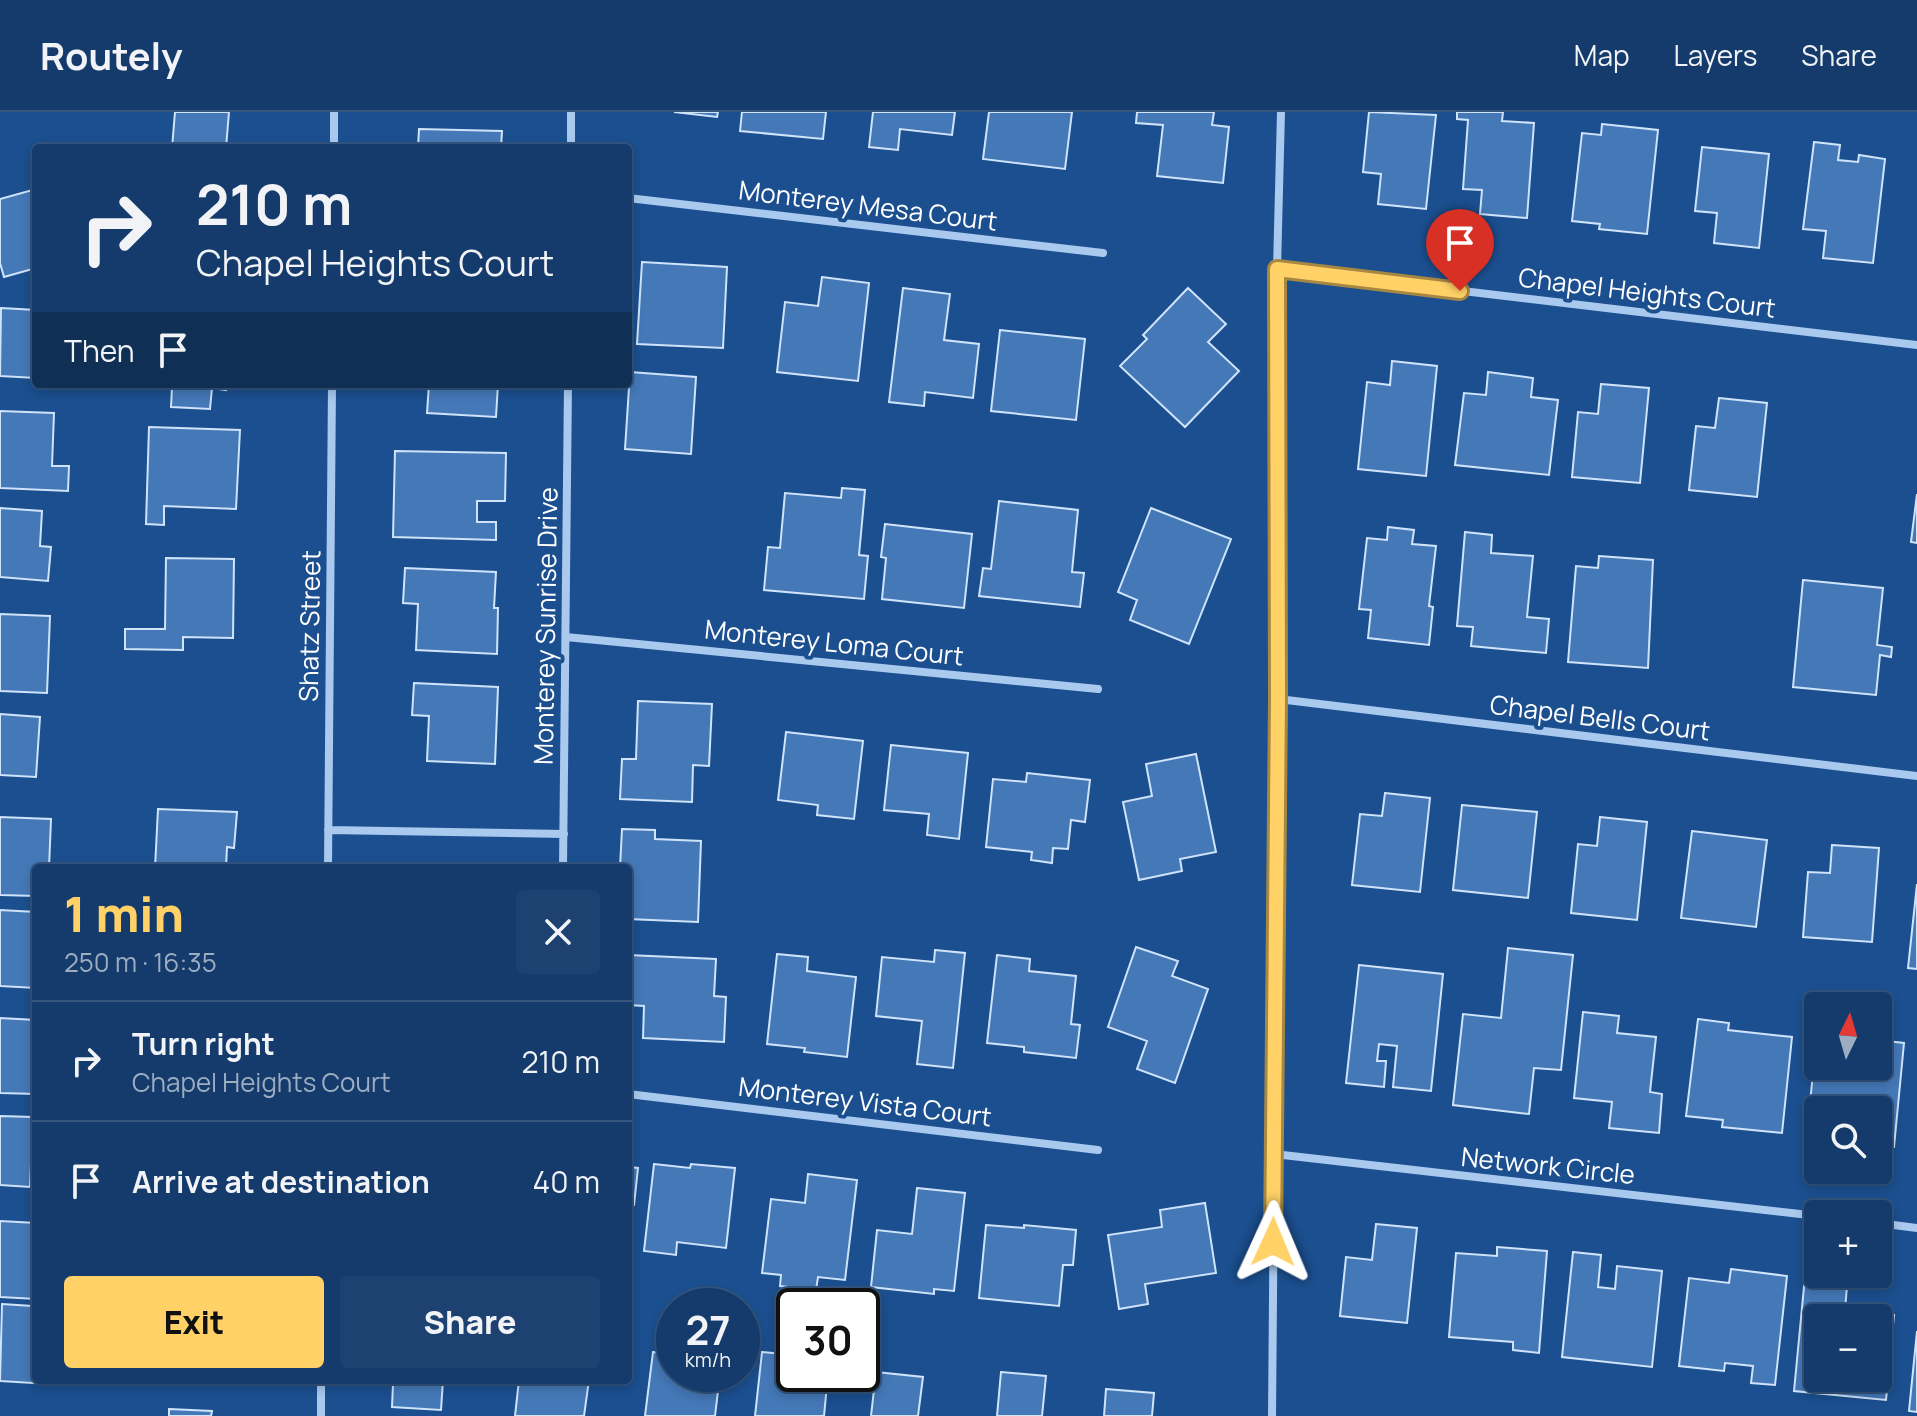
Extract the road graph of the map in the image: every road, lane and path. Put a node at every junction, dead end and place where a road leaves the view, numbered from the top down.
1 (334, 112) edge
2 (571, 112) edge
3 (1281, 112) edge
4 (334, 144) edge
5 (571, 144) edge
6 (632, 198) edge
7 (1103, 253) dead end
8 (1277, 269) junction
9 (1917, 345) edge
10 (332, 388) edge
11 (568, 388) edge
12 (566, 637) junction
13 (1098, 689) dead end
14 (1278, 699) junction
15 (1917, 776) edge
16 (328, 830) junction
17 (564, 834) junction
18 (328, 864) edge
19 (563, 864) edge
20 (632, 1094) edge
21 (1098, 1150) dead end
22 (1274, 1154) junction
23 (1804, 1214) edge
24 (1892, 1225) edge
25 (1917, 1228) edge
26 (321, 1384) edge
27 (321, 1416) edge
28 (1272, 1416) edge

1 - 4 street
2 - 5 street
3 - 8 street
6 - 7 street, Monterey Mesa Court
8 - 9 street, Chapel Heights Court
8 - 14 street
10 - 16 street, Shatz Street
11 - 12 street, Monterey Sunrise Drive
12 - 13 street, Monterey Loma Court
12 - 17 street, Monterey Sunrise Drive
14 - 15 street, Chapel Bells Court
14 - 22 street
16 - 17 street
16 - 18 street, Shatz Street
17 - 19 street, Monterey Sunrise Drive
20 - 21 street, Monterey Vista Court
22 - 23 street, Network Circle
22 - 28 street
24 - 25 street
26 - 27 street

